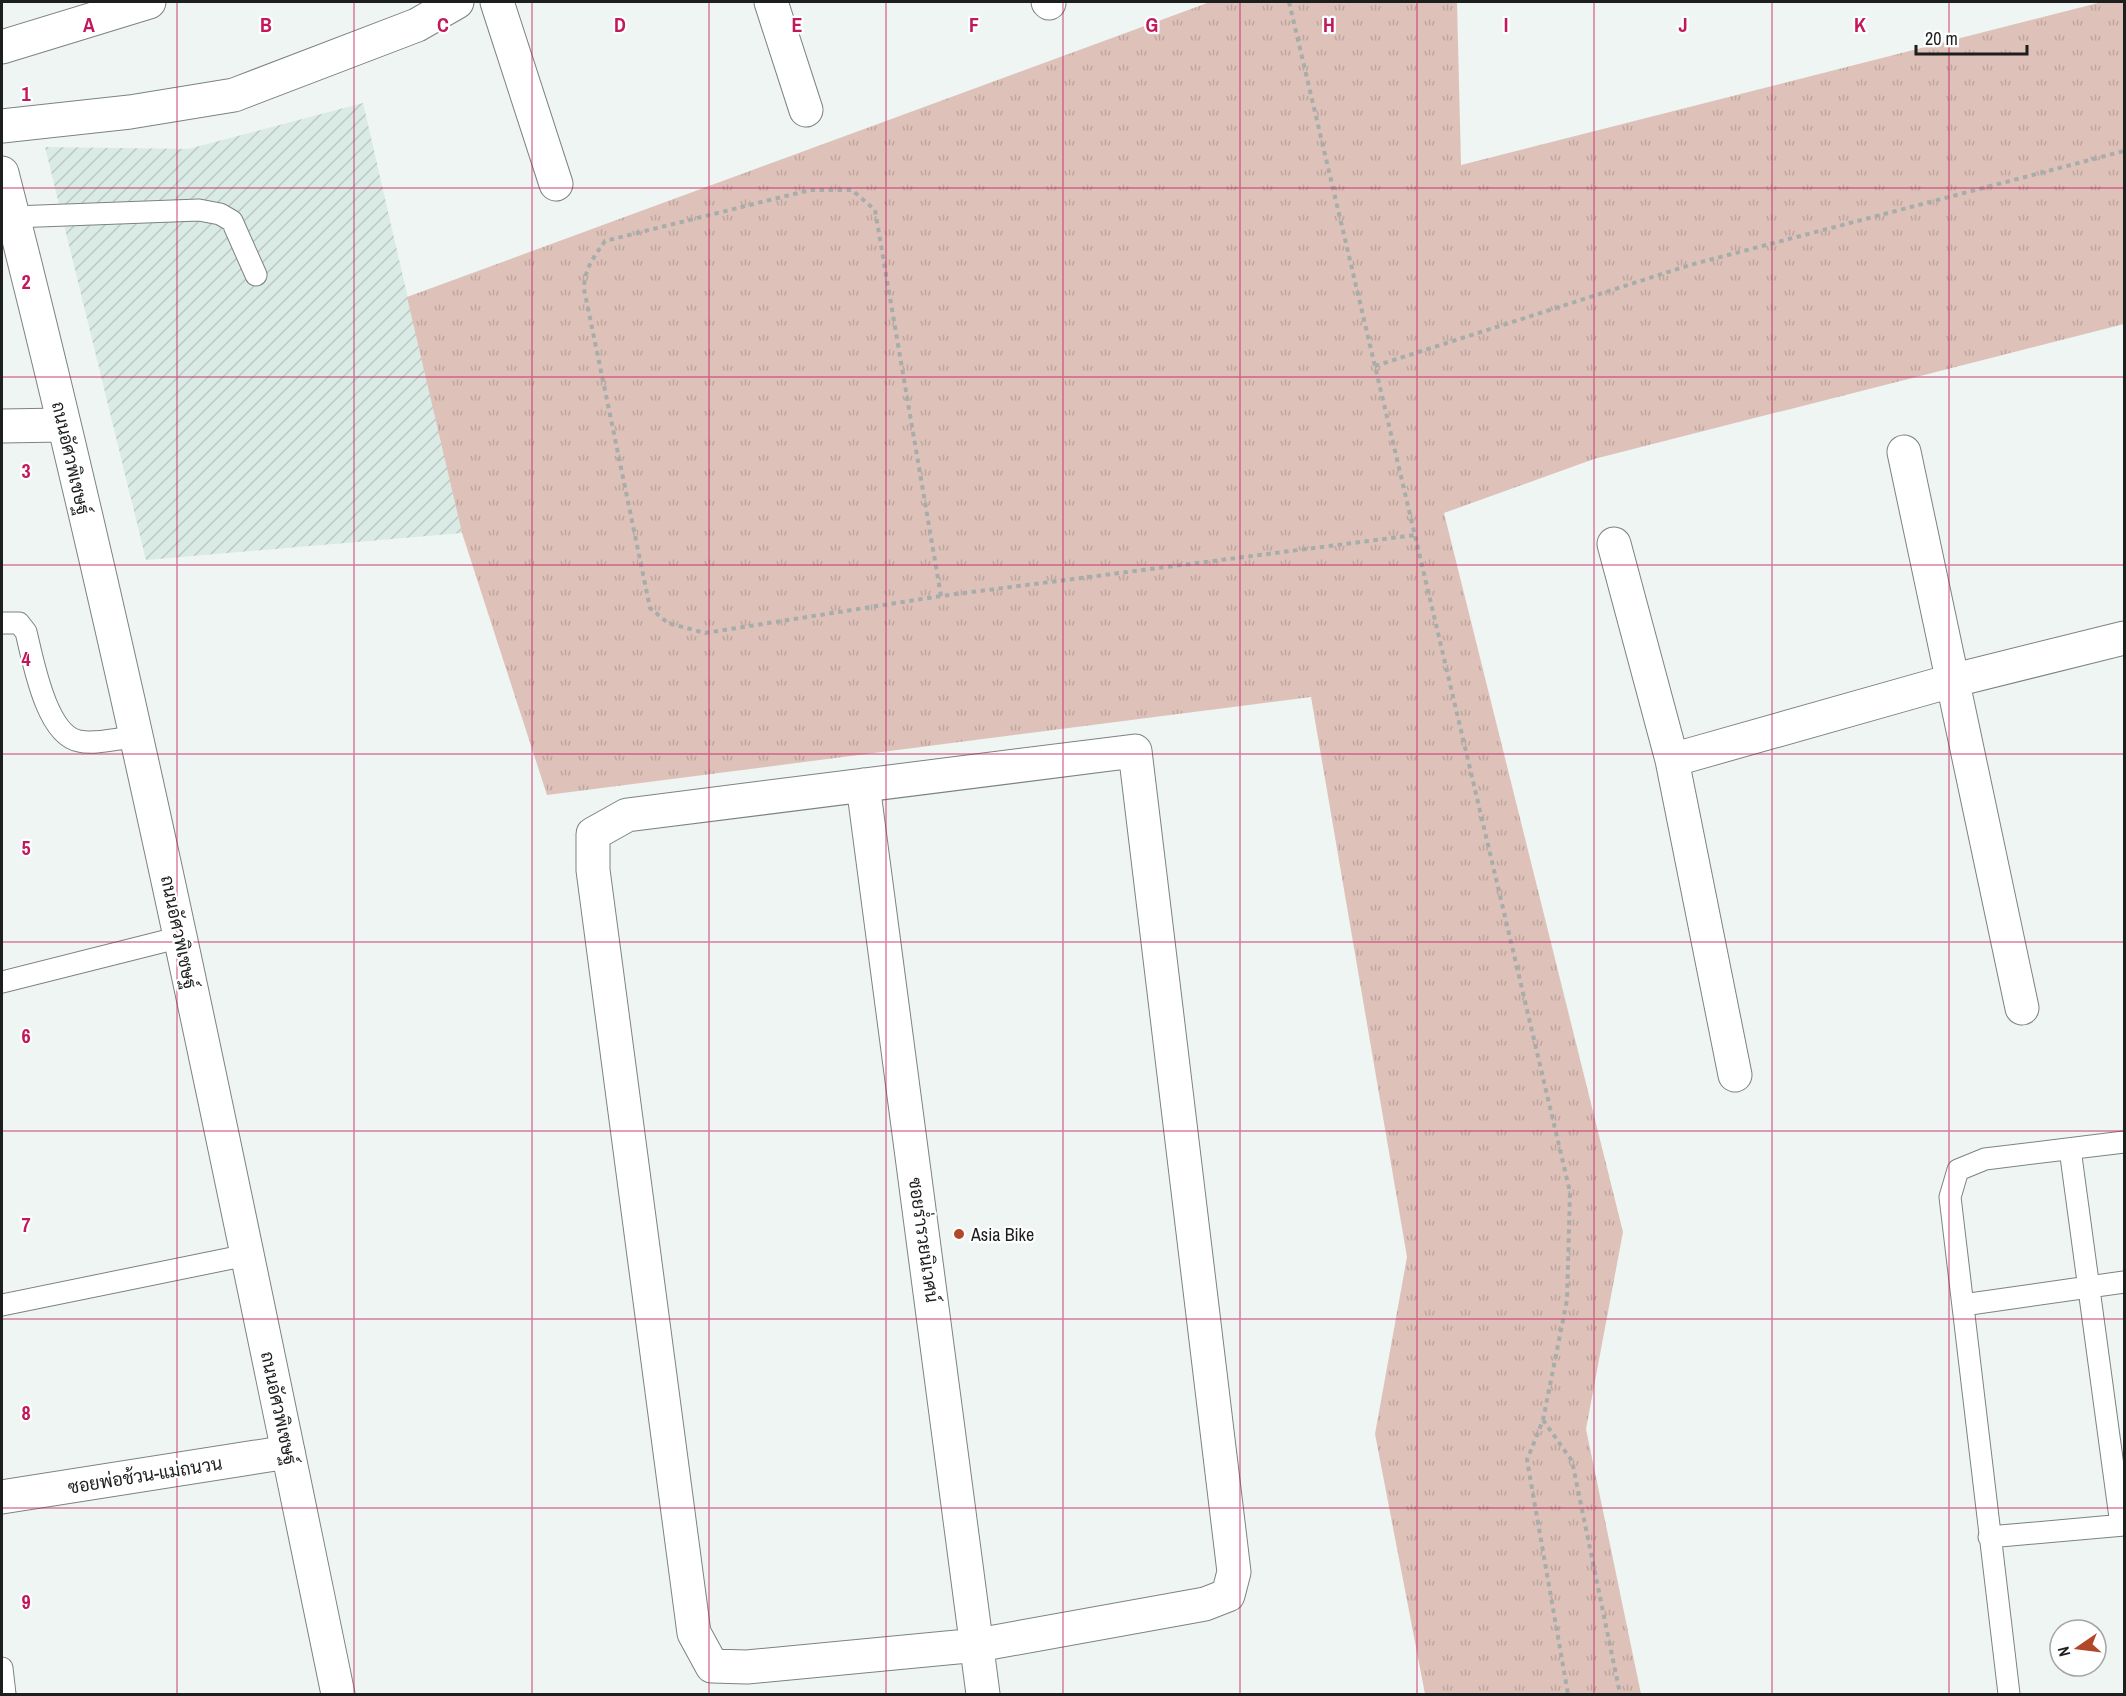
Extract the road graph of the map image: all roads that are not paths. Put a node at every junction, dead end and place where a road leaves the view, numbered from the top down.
1 (149, 2) edge
2 (457, 2) edge
3 (497, 2) edge
4 (771, 2) edge
5 (2, 47) edge
6 (806, 110) dead end
7 (2, 126) edge
8 (2, 173) edge
9 (556, 184) dead end
10 (13, 217) junction
11 (256, 275) dead end
12 (63, 425) junction
13 (2, 426) edge
14 (1904, 452) dead end
15 (1614, 544) dead end
16 (2, 623) edge
17 (2124, 638) edge
18 (1951, 681) junction
19 (135, 737) junction
20 (1672, 760) junction
21 (863, 785) junction
22 (181, 937) junction
23 (2, 982) edge
24 (2022, 1008) dead end
25 (1735, 1075) dead end
26 (2124, 1142) edge
27 (2070, 1149) junction
28 (247, 1255) junction
29 (2124, 1282) edge
30 (2089, 1287) junction
31 (2, 1305) edge
32 (1963, 1305) junction
33 (288, 1452) junction
34 (2, 1497) edge
35 (2123, 1525) edge
36 (1989, 1537) junction
37 (978, 1645) junction
38 (2, 1668) edge
39 (5, 1695) edge
40 (338, 1695) edge
41 (983, 1695) edge
42 (2009, 1695) edge

1 - 5 street
2 - 7 street
3 - 9 street
4 - 6 street
8 - 10 street, ถนนอัศวพิเชษฐ์
10 - 11 lane
10 - 12 street, ถนนอัศวพิเชษฐ์
12 - 13 street
12 - 19 street, ถนนอัศวพิเชษฐ์
14 - 18 street
15 - 20 street
16 - 19 lane
17 - 18 street
18 - 20 street
18 - 24 street
19 - 22 street, ถนนอัศวพิเชษฐ์
20 - 25 street
21 - 37 street, ซอยร่ำรวยนิเวศน์
21 - 37 street
21 - 37 street
22 - 23 lane
22 - 28 street, ถนนอัศวพิเชษฐ์
26 - 27 lane
27 - 30 lane
27 - 32 lane
28 - 31 lane
28 - 33 street, ถนนอัศวพิเชษฐ์
29 - 30 lane
30 - 32 lane
30 - 35 lane
32 - 36 lane
33 - 34 street, ซอยพ่อช้วน-แม่ถนวน
33 - 40 street, ถนนอัศวพิเชษฐ์
35 - 36 lane
36 - 42 lane
37 - 41 street, ซอยร่ำรวยนิเวศน์
38 - 39 lane

